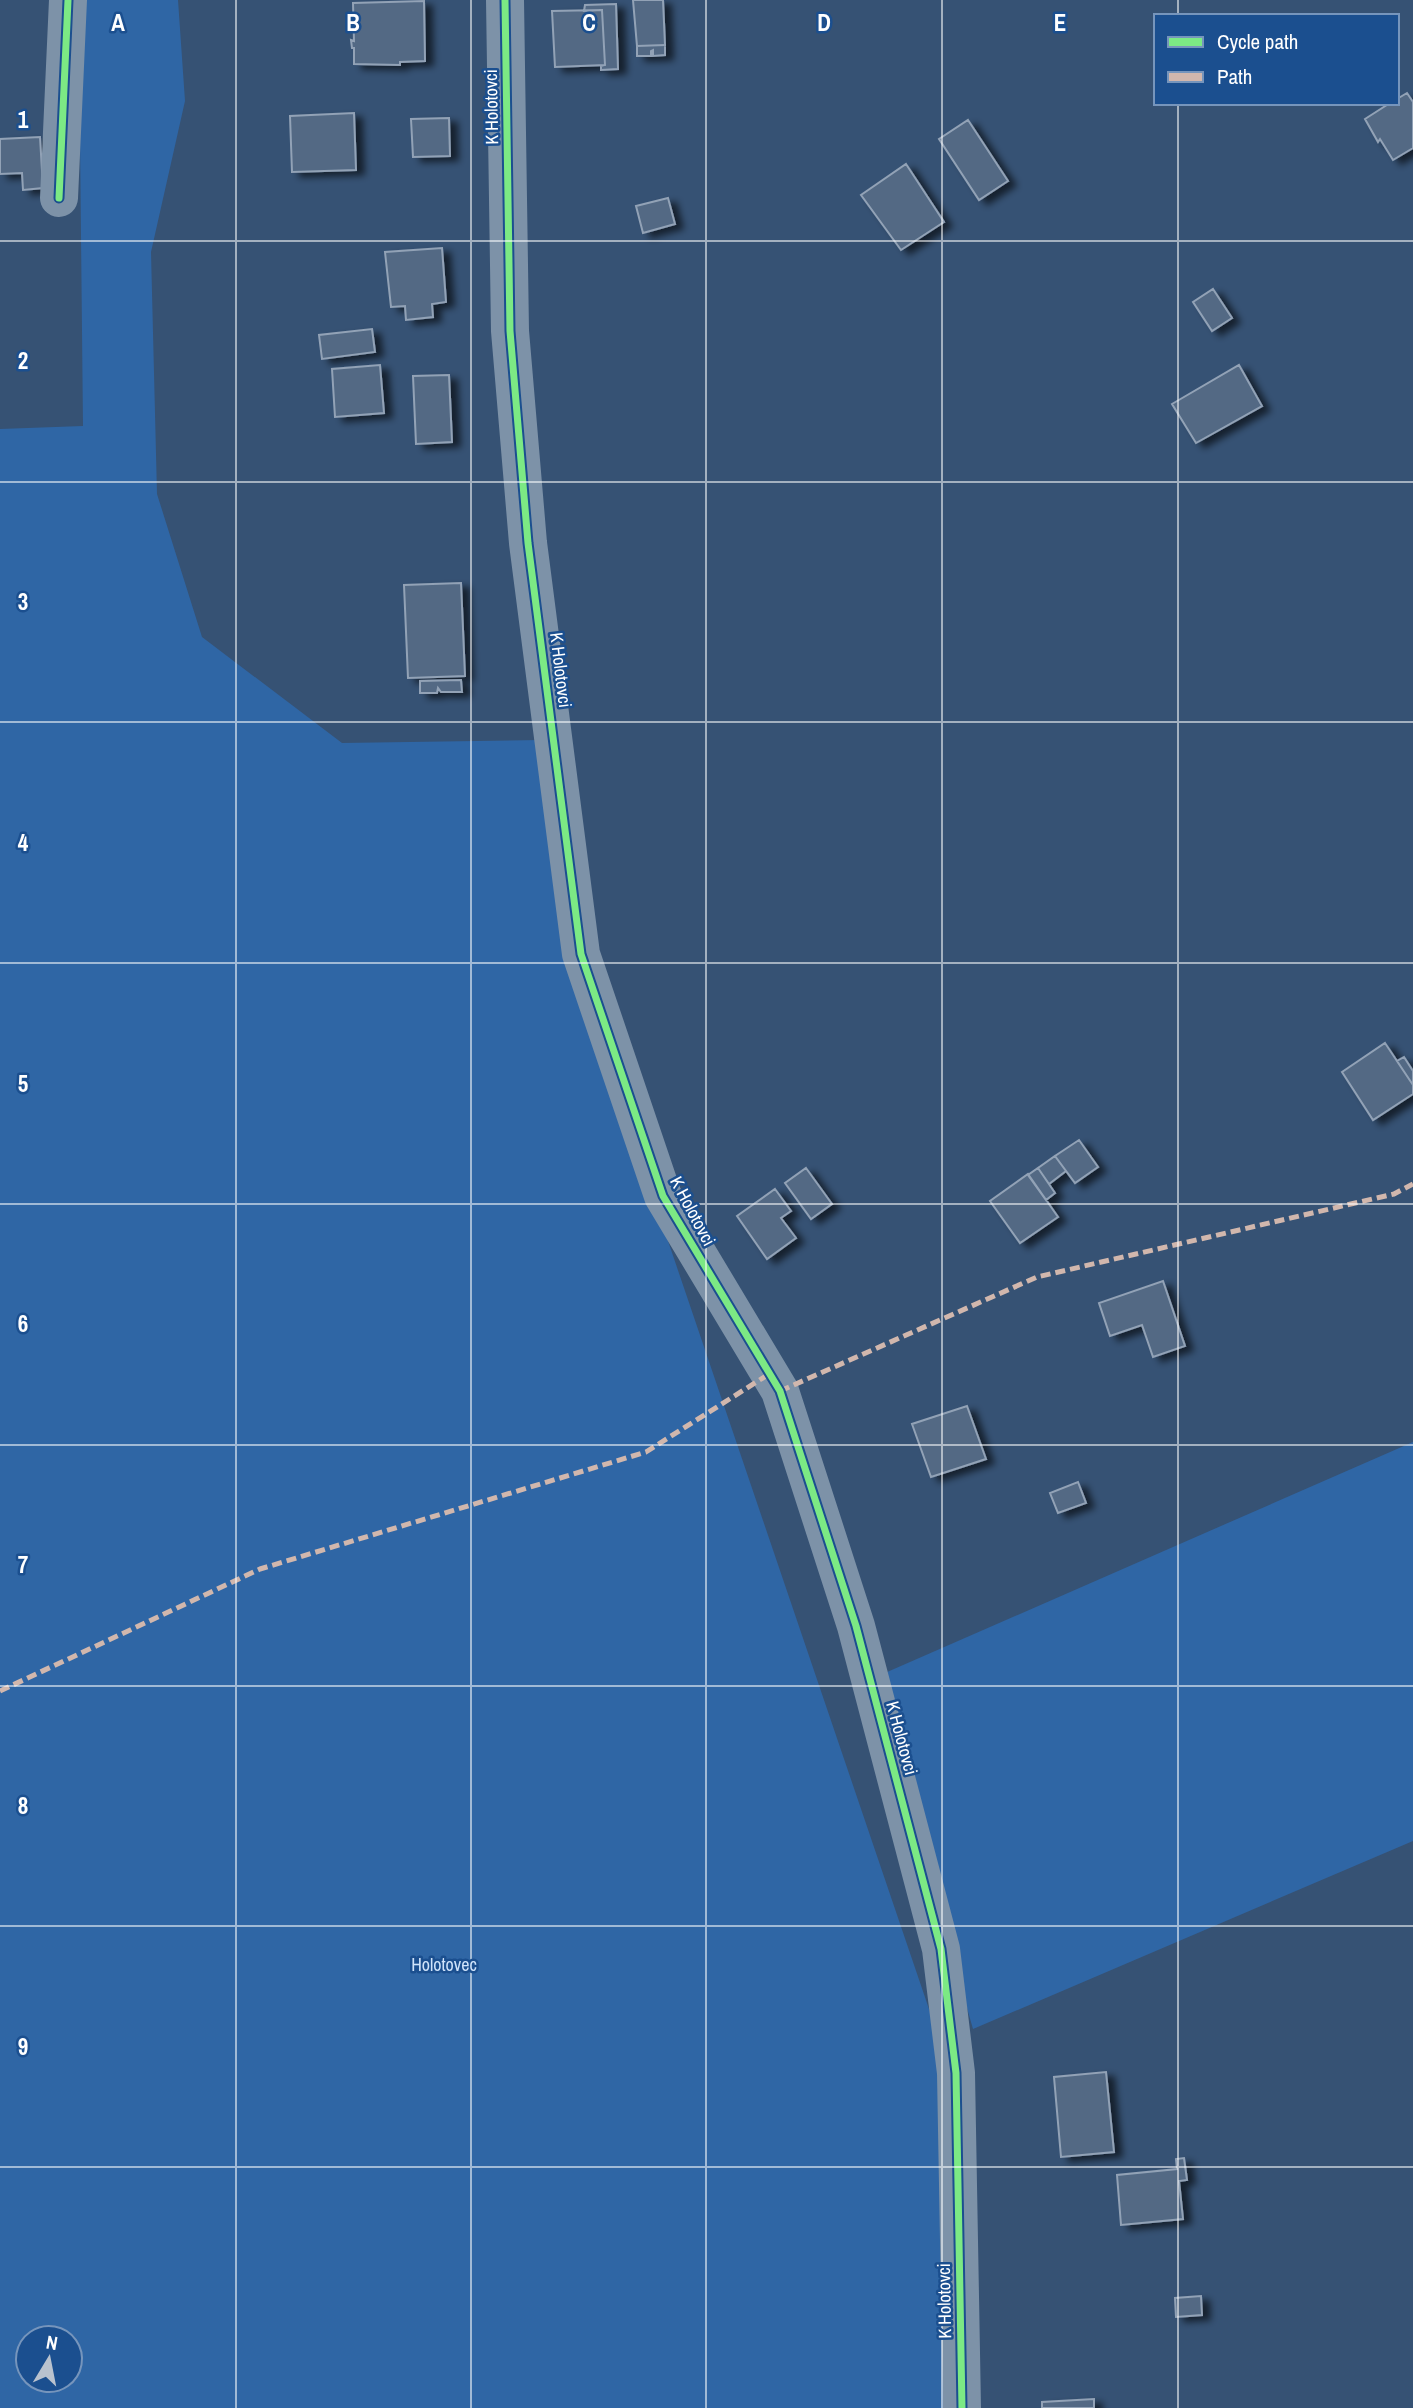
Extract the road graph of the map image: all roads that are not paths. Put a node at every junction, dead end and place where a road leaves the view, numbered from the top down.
1 (68, 0) edge
2 (505, 0) edge
3 (59, 198) dead end
4 (962, 2408) edge

1 - 3 street
2 - 4 street, K Holotovci

